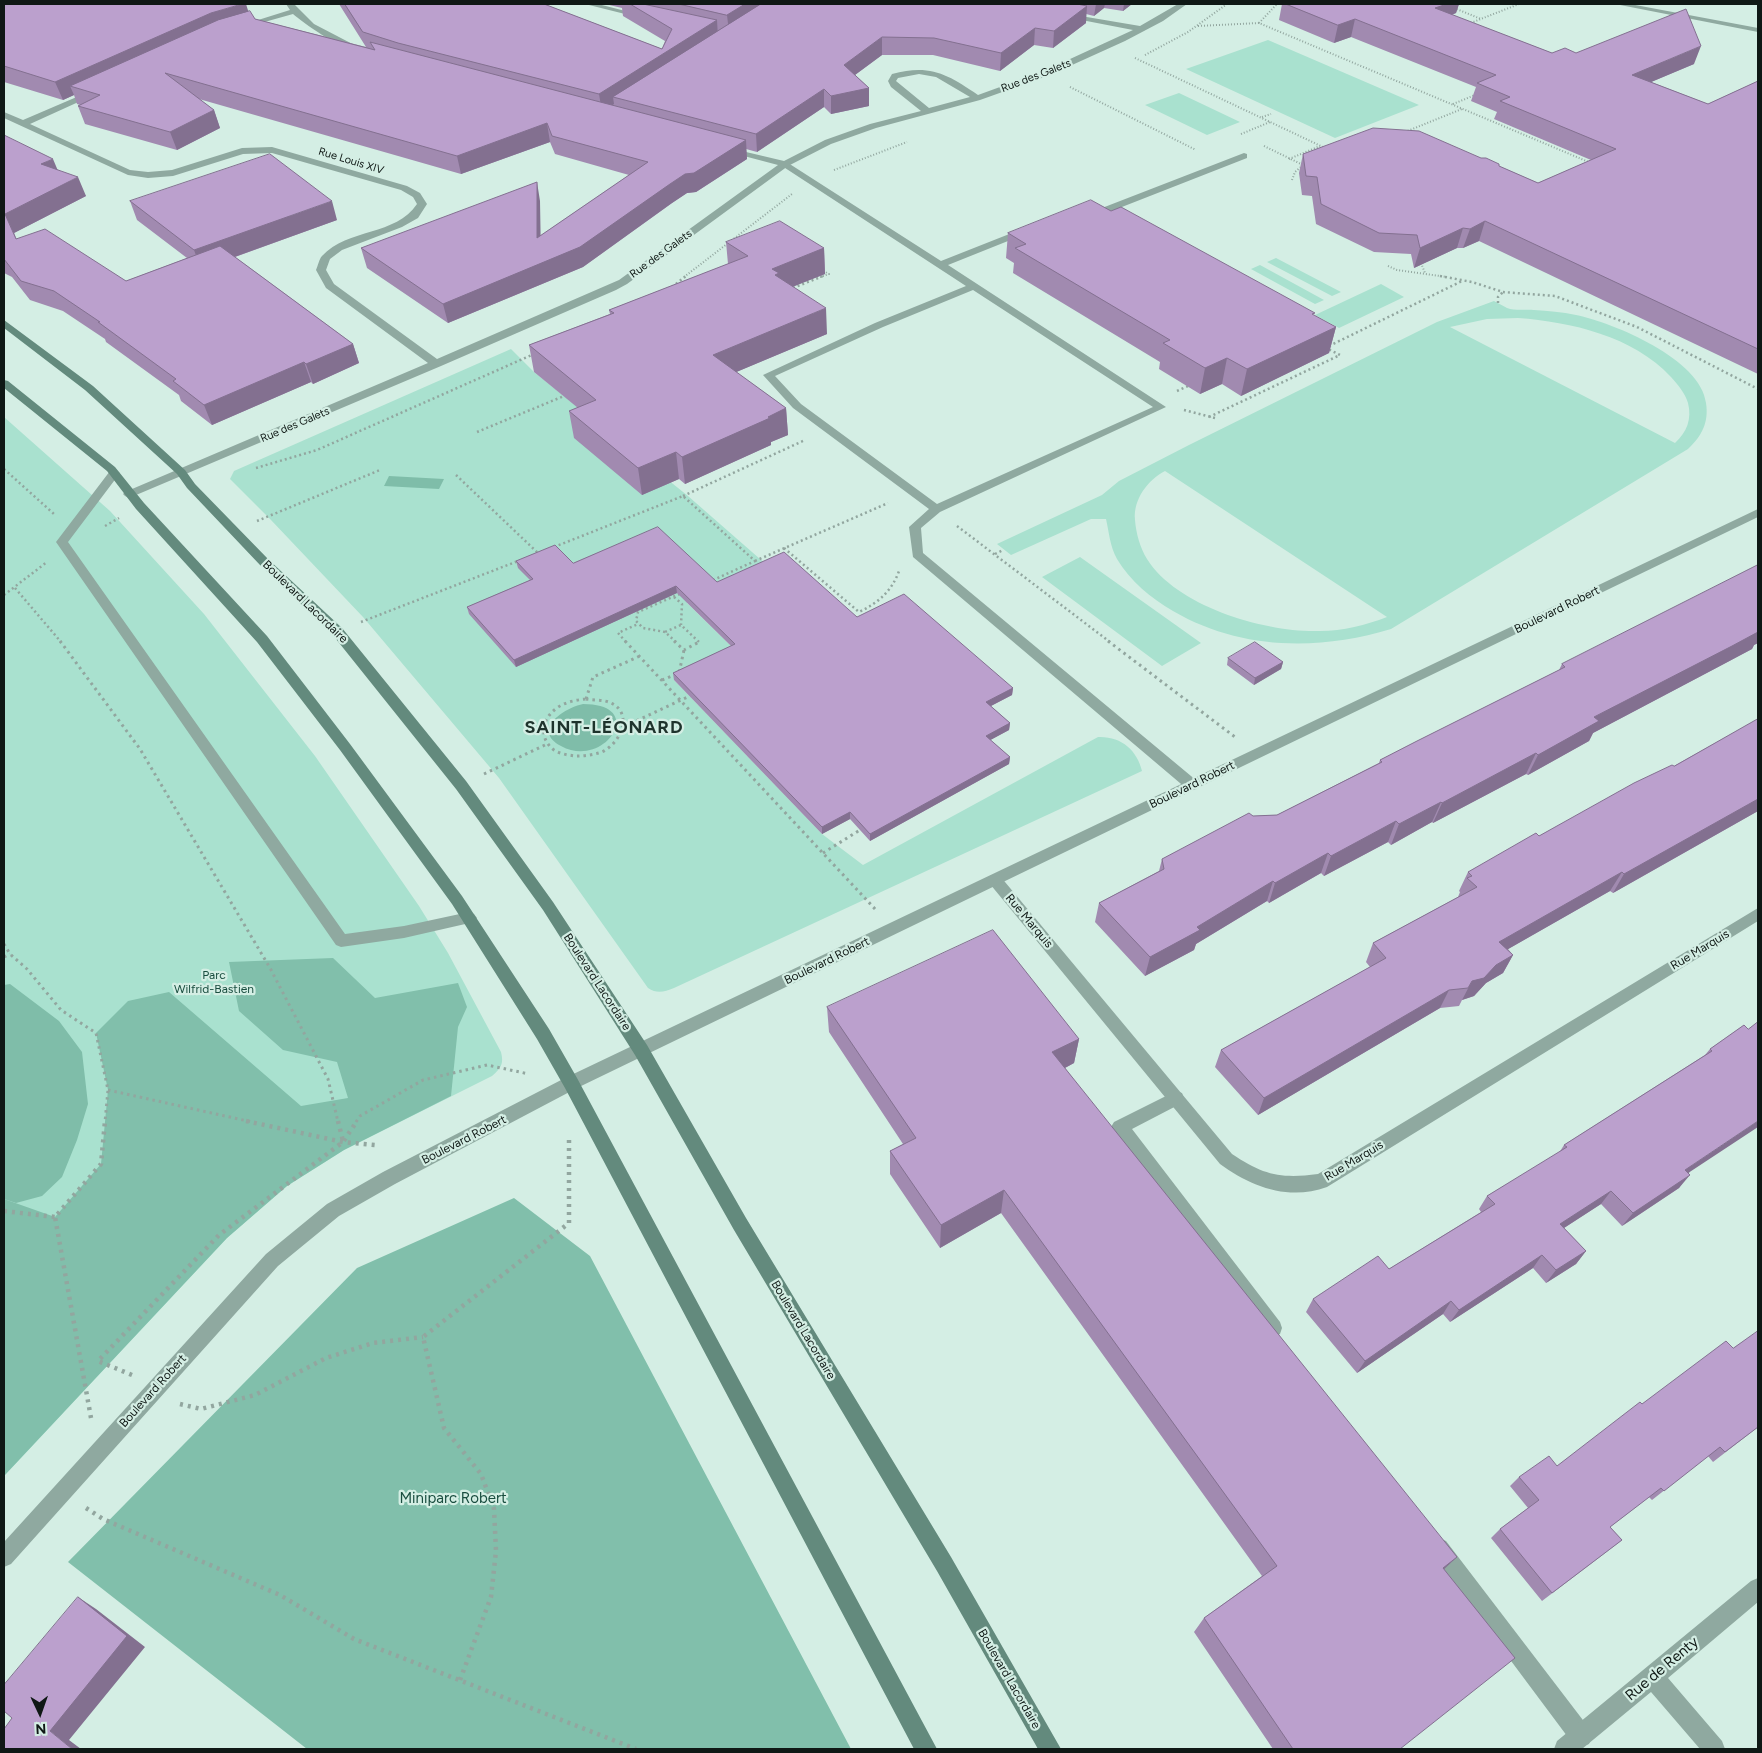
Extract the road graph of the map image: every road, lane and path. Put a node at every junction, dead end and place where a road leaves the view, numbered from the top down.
1 (589, 4) edge
2 (1183, 4) edge
3 (1227, 4) edge
4 (1277, 4) edge
5 (1519, 4) edge
6 (1619, 4) edge
7 (1450, 7) dead end
8 (292, 8) edge
9 (1053, 13) edge
10 (654, 19) edge
11 (1481, 19) junction
12 (1260, 23) junction
13 (1467, 24) edge
14 (1198, 26) junction
15 (1190, 27) dead end
16 (233, 29) edge
17 (1141, 29) junction
18 (1758, 30) edge
19 (369, 53) edge
20 (1132, 56) dead end
21 (1137, 59) junction
22 (1128, 62) dead end
23 (1078, 83) dead end
24 (1065, 85) dead end
25 (1070, 87) junction
26 (97, 90) edge
27 (1062, 90) dead end
28 (1478, 94) edge
29 (977, 98) junction
30 (1453, 104) junction
31 (1462, 108) junction
32 (928, 112) junction
33 (4, 114) edge
34 (1271, 114) dead end
35 (1262, 118) junction
36 (1271, 122) junction
37 (24, 123) junction
38 (1398, 134) edge
39 (1238, 135) dead end
40 (909, 141) dead end
41 (1259, 144) dead end
42 (1320, 146) junction
43 (722, 148) edge
44 (1328, 150) edge
45 (1201, 152) dead end
46 (1244, 156) dead end
47 (1289, 158) junction
48 (785, 164) junction
49 (1599, 166) edge
50 (810, 180) junction
51 (1292, 180) dead end
52 (1083, 208) edge
53 (1034, 228) edge
54 (1421, 263) edge
55 (940, 264) junction
56 (1388, 266) dead end
57 (821, 269) dead end
58 (1425, 273) junction
59 (1464, 280) junction
60 (974, 286) junction
61 (670, 288) edge
62 (790, 289) edge
63 (1503, 292) junction
64 (1498, 303) dead end
65 (4, 323) edge
66 (536, 353) edge
67 (437, 364) junction
68 (4, 383) edge
69 (1758, 389) edge
70 (564, 396) edge
71 (1184, 410) dead end
72 (1209, 416) junction
73 (1215, 418) dead end
74 (477, 432) dead end
75 (808, 436) dead end
76 (254, 468) dead end
77 (4, 469) edge
78 (380, 470) dead end
79 (180, 472) junction
80 (114, 473) junction
81 (456, 475) dead end
82 (129, 494) junction
83 (683, 496) junction
84 (892, 501) dead end
85 (936, 509) junction
86 (1758, 513) edge
87 (954, 523) dead end
88 (71, 529) junction
89 (234, 531) junction
90 (784, 548) junction
91 (1003, 550) dead end
92 (537, 553) junction
93 (995, 554) junction
94 (542, 558) edge
95 (519, 560) edge
96 (755, 561) junction
97 (900, 568) dead end
98 (710, 581) edge
99 (683, 593) edge
100 (4, 595) edge
101 (674, 597) junction
102 (859, 612) junction
103 (854, 615) edge
104 (638, 624) junction
105 (680, 624) junction
106 (337, 631) junction
107 (665, 632) junction
108 (684, 650) junction
109 (640, 656) junction
110 (662, 680) junction
111 (690, 696) edge
112 (586, 699) junction
113 (681, 700) junction
114 (625, 727) junction
115 (547, 744) junction
116 (1257, 754) junction
117 (461, 785) junction
118 (1192, 785) junction
119 (860, 830) edge
120 (823, 853) junction
121 (995, 880) junction
122 (1758, 914) edge
123 (469, 918) junction
124 (894, 929) junction
125 (4, 944) edge
126 (10, 954) junction
127 (4, 957) edge
128 (641, 1050) junction
129 (570, 1083) junction
130 (108, 1090) junction
131 (1176, 1098) junction
132 (570, 1130) dead end
133 (343, 1142) junction
134 (375, 1146) dead end
135 (4, 1211) edge
136 (55, 1217) junction
137 (423, 1337) junction
138 (1282, 1341) edge
139 (152, 1392) junction
140 (97, 1454) junction
141 (63, 1491) junction
142 (1426, 1531) edge
143 (4, 1557) edge
144 (1758, 1588) edge
145 (1652, 1676) junction
146 (460, 1680) junction
147 (1573, 1743) edge
148 (636, 1749) edge
149 (926, 1749) edge
150 (1050, 1749) edge
151 (1714, 1749) edge

1 - 10 street
2 - 17 street, Rue des Galets
3 - 14 path
4 - 12 path
5 - 11 path
6 - 18 street
7 - 11 path
8 - 16 street
8 - 19 street
9 - 17 street
11 - 13 path
12 - 14 path
12 - 30 path
14 - 15 path
14 - 21 path
17 - 29 street, Rue des Galets
20 - 21 path
21 - 22 path
21 - 35 path
23 - 25 path
24 - 25 path
25 - 27 path
25 - 45 path
26 - 37 street
28 - 30 path
29 - 32 street, Rue des Galets
29 - 32 street
30 - 31 path
31 - 38 path
31 - 49 path
32 - 48 street, Rue des Galets
33 - 37 street, Rue Louis XIV
34 - 35 path
35 - 36 path
36 - 39 path
36 - 42 path
37 - 67 street, Rue Louis XIV
40 - 50 path
41 - 47 path
42 - 44 path
42 - 47 path
43 - 48 street
46 - 52 street
47 - 51 path
48 - 50 street
48 - 67 street, Rue des Galets
50 - 55 street
50 - 61 path
53 - 55 street
54 - 58 path
55 - 60 street
56 - 58 path
57 - 62 path
58 - 59 path
59 - 63 path
59 - 72 path
60 - 85 street
60 - 85 street
63 - 64 path
63 - 69 path
65 - 79 main road, Boulevard Lacordaire
66 - 76 path
67 - 79 street, Rue des Galets
68 - 80 main road
70 - 74 path
71 - 72 path
72 - 73 path
75 - 83 path
77 - 88 path
78 - 89 path
79 - 82 street, Rue des Galets
79 - 89 main road, Boulevard Lacordaire
80 - 82 main road
80 - 88 street
81 - 92 path
82 - 123 main road
83 - 92 path
83 - 96 path
84 - 90 path
85 - 118 street
86 - 116 street, Boulevard Robert
87 - 93 path
88 - 123 street
89 - 106 main road, Boulevard Lacordaire
90 - 96 path
90 - 102 path
91 - 93 path
92 - 94 path
93 - 116 path
95 - 106 path
96 - 98 path
97 - 102 path
99 - 101 path
100 - 133 path
101 - 104 path
101 - 105 path
102 - 103 path
104 - 107 path
104 - 109 path
105 - 107 path
105 - 108 path
106 - 117 main road, Boulevard Lacordaire
107 - 108 path
108 - 110 path
109 - 110 path
109 - 112 path
110 - 113 path
111 - 113 path
112 - 114 path
112 - 115 path
113 - 114 path
113 - 120 path
114 - 115 path
115 - 117 path
116 - 118 street, Boulevard Robert
117 - 128 main road, Boulevard Lacordaire
118 - 121 street, Boulevard Robert
119 - 120 path
120 - 124 path
121 - 124 street, Boulevard Robert
121 - 131 street, Rue Marquis
122 - 131 street, Rue Marquis
123 - 129 main road
124 - 128 street, Boulevard Robert
125 - 126 path
126 - 127 path
126 - 130 path
128 - 129 street, Boulevard Robert
128 - 150 main road, Boulevard Lacordaire
129 - 133 path
129 - 139 street, Boulevard Robert
129 - 149 main road
130 - 133 path
130 - 136 path
131 - 138 street
132 - 137 path
133 - 134 path
133 - 139 path
135 - 136 path
136 - 140 path
137 - 139 path
137 - 146 path
139 - 140 street, Boulevard Robert
140 - 141 street, Boulevard Robert
141 - 143 street, Boulevard Robert
141 - 146 path
142 - 147 street
144 - 145 street, Rue de Renty
145 - 147 street, Rue de Renty
145 - 151 street
146 - 148 path

